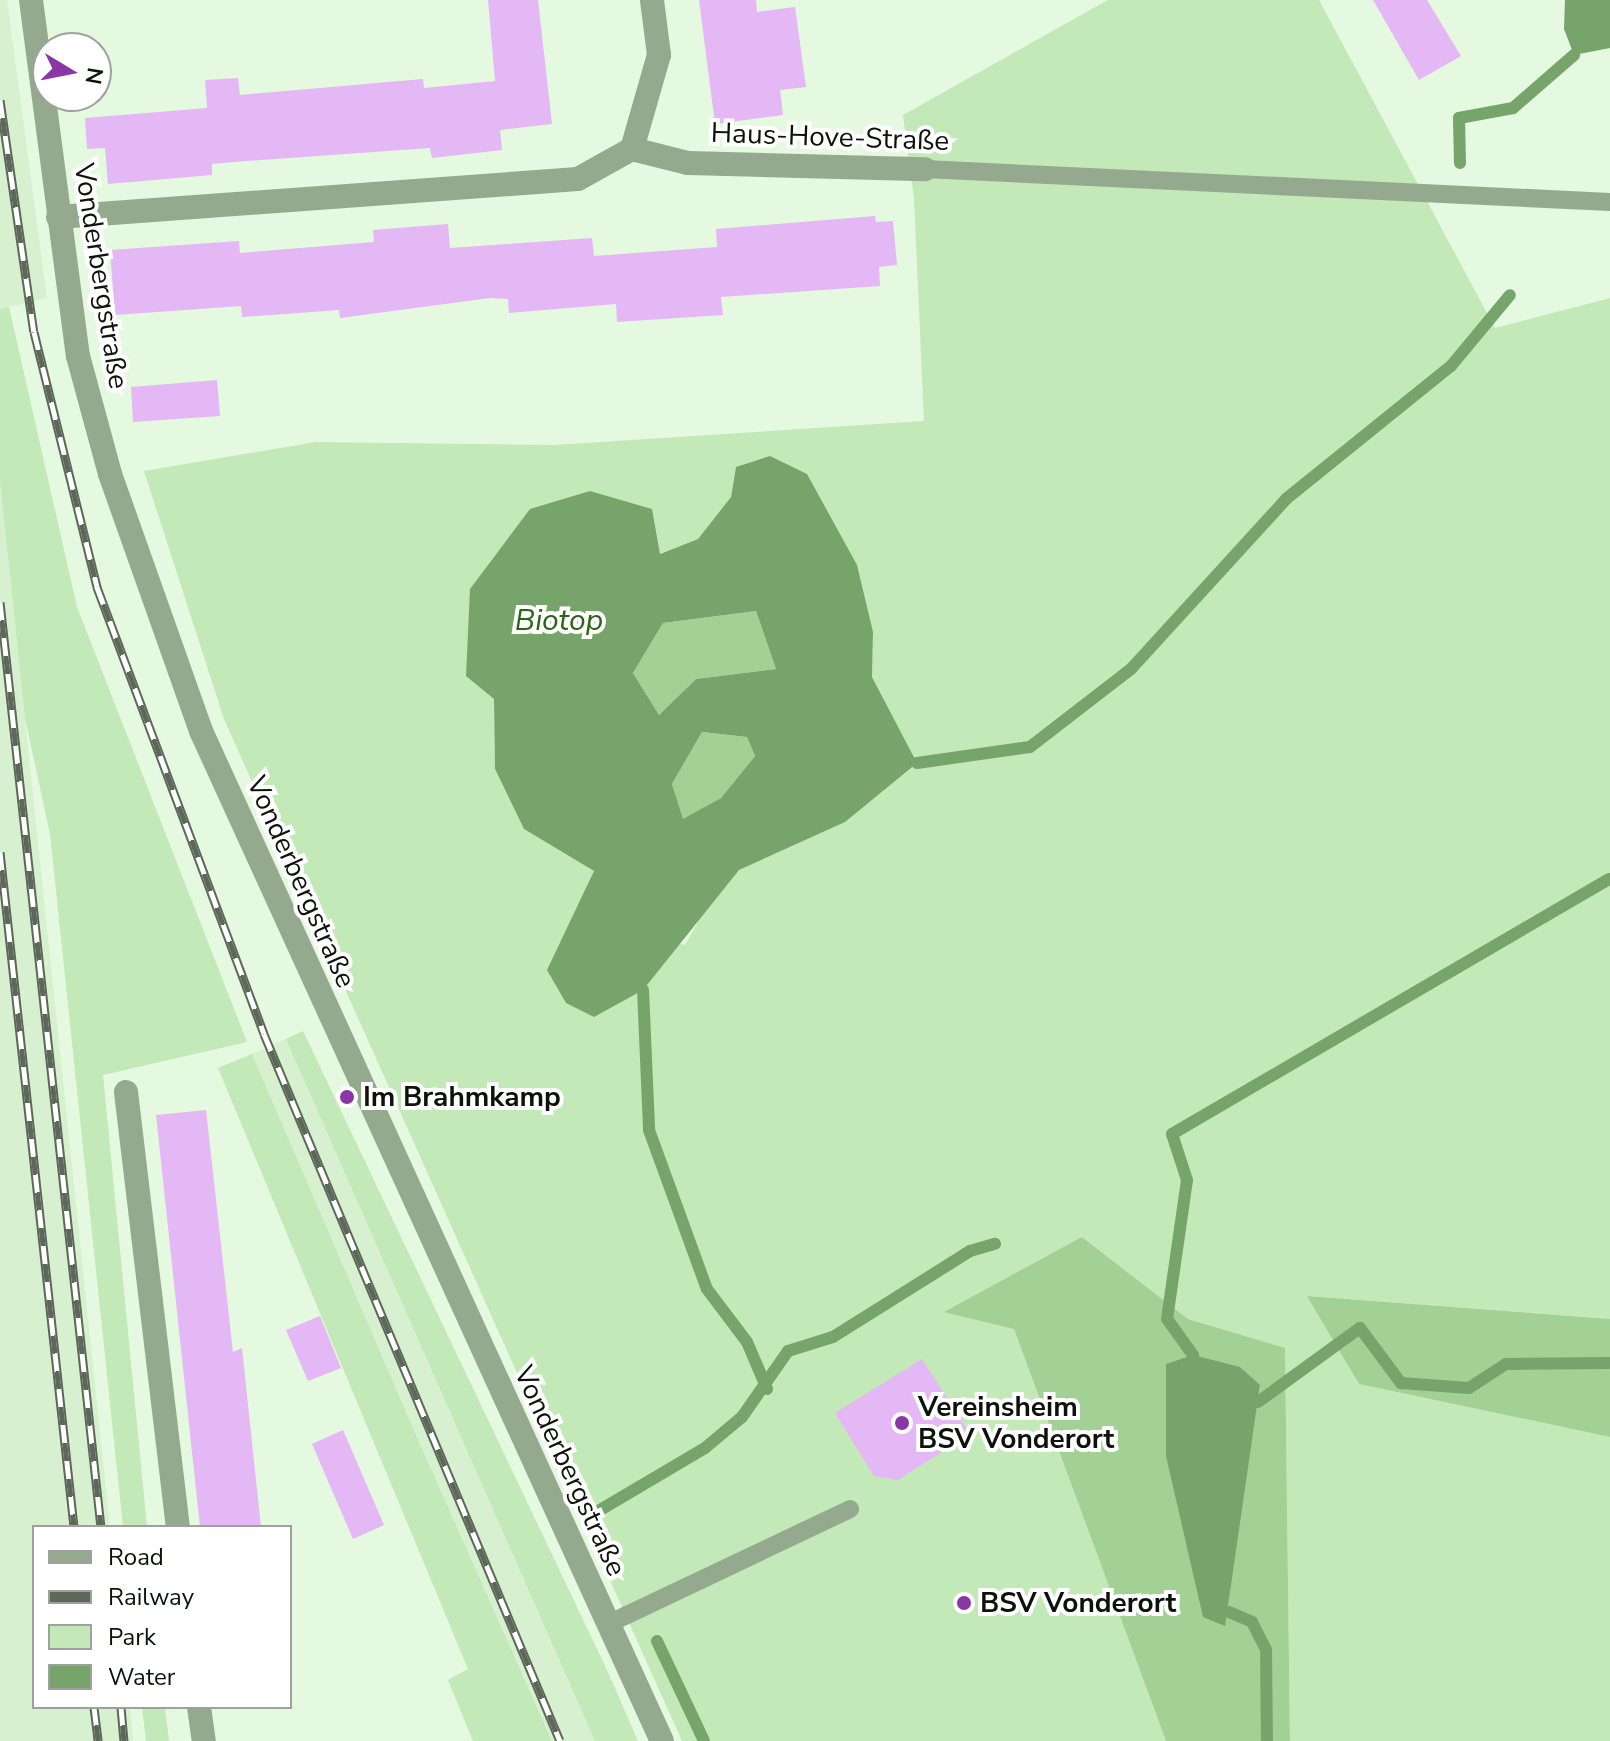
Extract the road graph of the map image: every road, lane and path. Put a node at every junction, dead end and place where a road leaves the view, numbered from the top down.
1 (31, 0) edge
2 (652, 0) edge
3 (632, 149) junction
4 (925, 169) joint
5 (1610, 202) edge
6 (58, 217) junction
7 (126, 1092) dead end
8 (850, 1509) dead end
9 (178, 1525) edge
10 (608, 1624) junction
11 (199, 1709) edge
12 (204, 1741) edge
13 (662, 1741) edge

1 - 6 street, Vonderbergstraße
2 - 3 street
3 - 4 street, Haus-Hove-Straße
3 - 6 street
4 - 5 lane, Haus-Hove-Straße
6 - 10 street, Vonderbergstraße
7 - 9 street
8 - 10 lane
10 - 13 street, Vonderbergstraße
11 - 12 street

